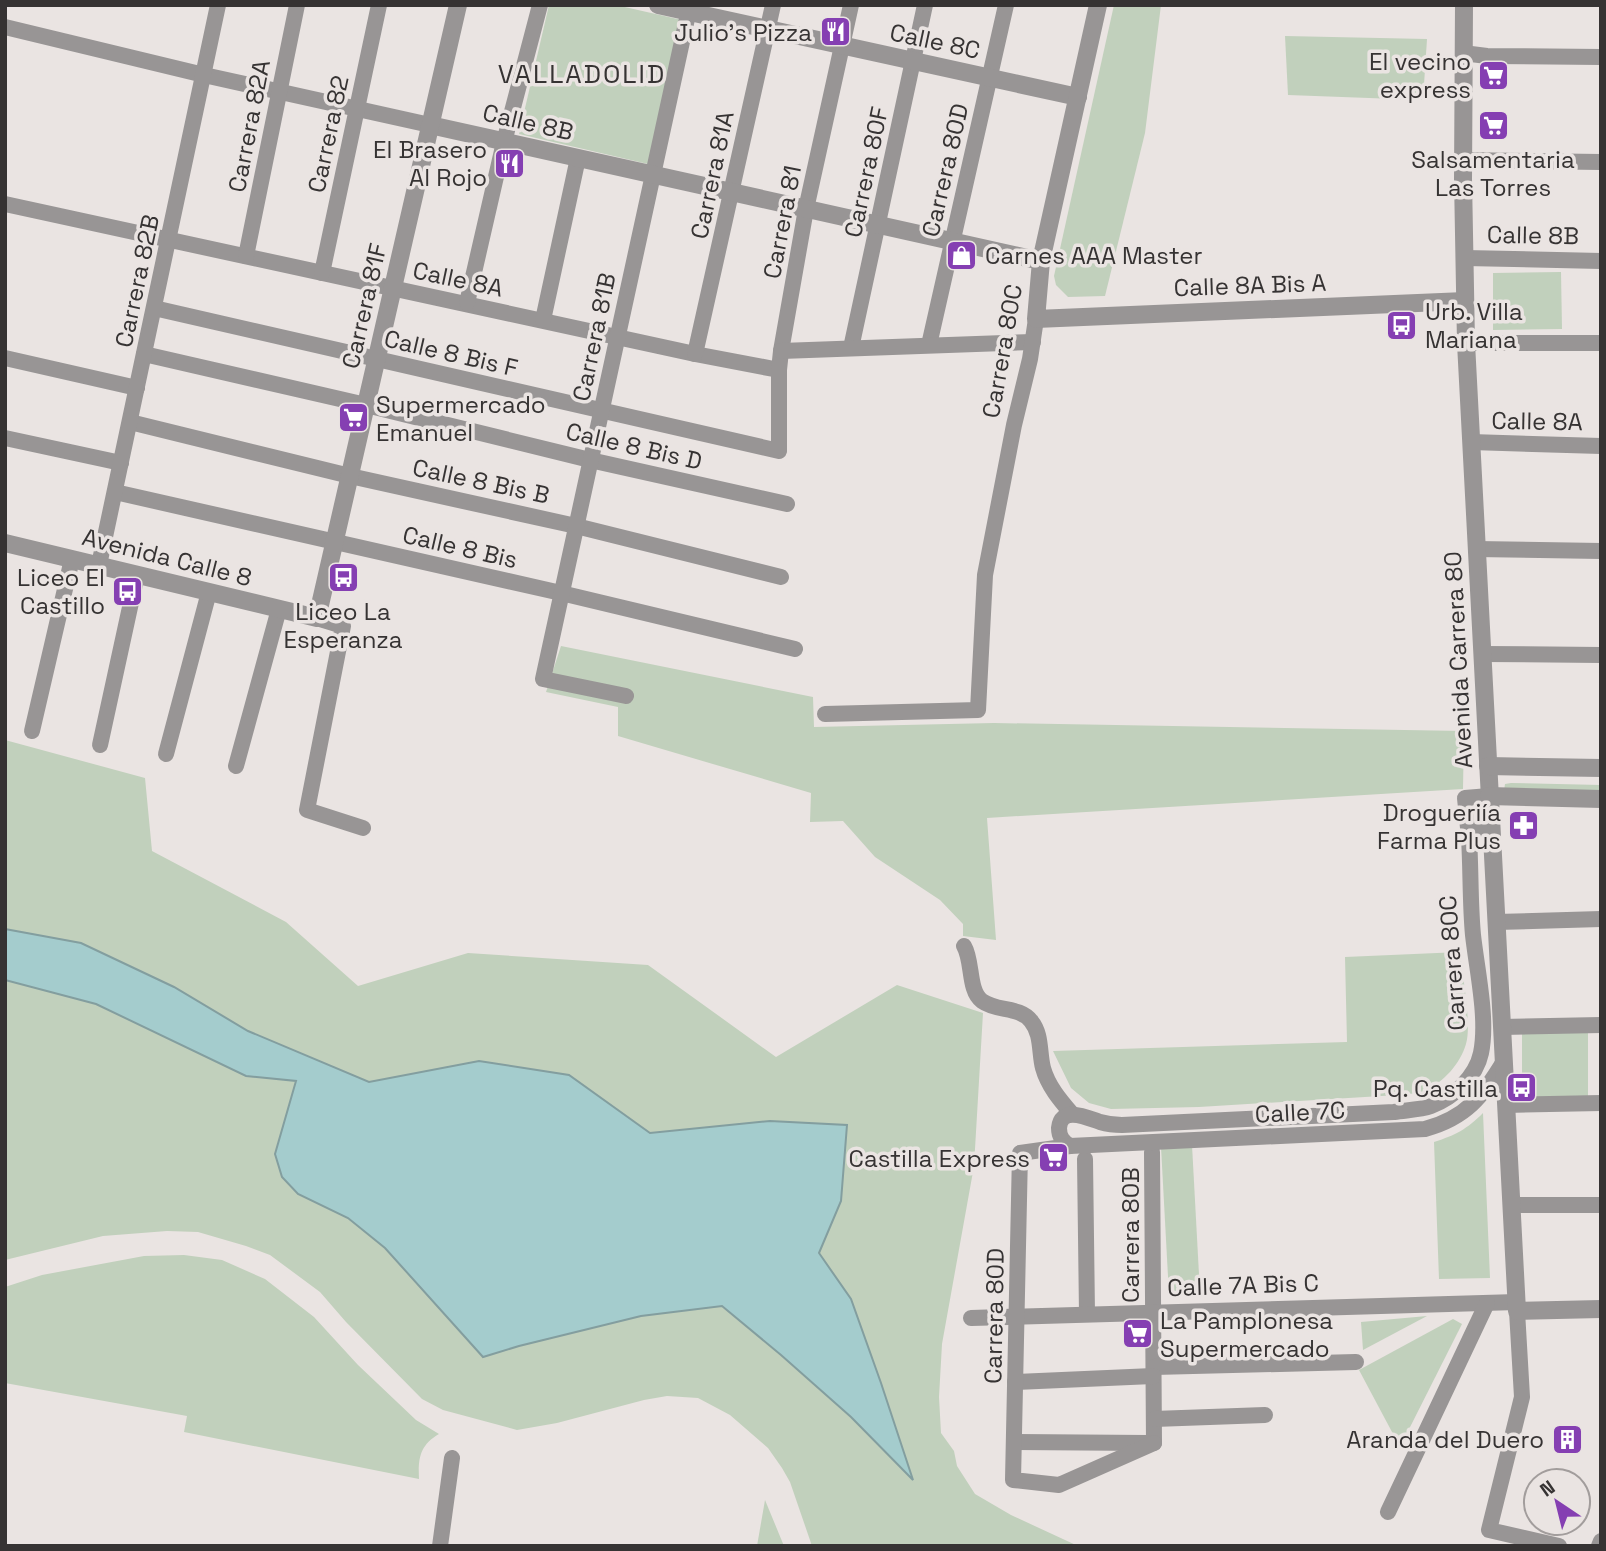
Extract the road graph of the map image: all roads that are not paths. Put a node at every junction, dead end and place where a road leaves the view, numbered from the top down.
1 (218, 5) edge
2 (297, 5) edge
3 (379, 5) edge
4 (458, 5) edge
5 (540, 5) edge
6 (658, 5) edge
7 (772, 5) edge
8 (851, 5) edge
9 (925, 5) edge
10 (1006, 5) edge
11 (1098, 5) edge
12 (1464, 5) edge
13 (689, 8) edge
14 (5, 27) edge
15 (767, 29) junction
16 (842, 46) junction
17 (1464, 54) junction
18 (1601, 57) edge
19 (913, 61) junction
20 (204, 75) junction
21 (989, 78) junction
22 (279, 92) junction
23 (1078, 97) junction
24 (356, 109) junction
25 (430, 125) junction
26 (504, 142) junction
27 (578, 158) junction
28 (1463, 160) junction
29 (1601, 162) edge
30 (653, 174) junction
31 (731, 192) junction
32 (5, 204) edge
33 (806, 209) junction
34 (877, 224) junction
35 (169, 239) junction
36 (953, 241) junction
37 (246, 256) junction
38 (1465, 258) junction
39 (1041, 261) junction
40 (1601, 261) edge
41 (321, 273) junction
42 (393, 288) junction
43 (1465, 301) junction
44 (467, 303) junction
45 (154, 308) junction
46 (1036, 319) junction
47 (543, 320) junction
48 (618, 336) junction
49 (1032, 342) junction
50 (1601, 343) edge
51 (1466, 344) junction
52 (929, 345) junction
53 (851, 348) junction
54 (781, 351) junction
55 (144, 354) junction
56 (695, 354) junction
57 (5, 358) edge
58 (377, 359) junction
59 (779, 370) junction
60 (137, 388) junction
61 (366, 405) junction
62 (601, 410) junction
63 (130, 422) junction
64 (5, 438) edge
65 (1471, 442) junction
66 (1601, 446) edge
67 (779, 451) joint
68 (590, 460) junction
69 (121, 463) junction
70 (350, 476) junction
71 (115, 492) junction
72 (787, 504) dead end
73 (576, 526) junction
74 (5, 542) edge
75 (334, 543) junction
76 (1476, 549) junction
77 (1601, 551) edge
78 (72, 559) junction
79 (99, 565) junction
80 (137, 575) junction
81 (781, 577) dead end
82 (209, 592) junction
83 (561, 593) junction
84 (279, 609) junction
85 (317, 618) junction
86 (795, 649) dead end
87 (1482, 654) junction
88 (1601, 655) edge
89 (626, 696) dead end
90 (825, 713) dead end
91 (32, 731) dead end
92 (100, 745) dead end
93 (166, 754) dead end
94 (236, 766) dead end
95 (1488, 766) junction
96 (1601, 768) edge
97 (1489, 796) junction
98 (1601, 799) edge
99 (1491, 824) junction
100 (363, 828) dead end
101 (1469, 838) junction
102 (1601, 919) edge
103 (1496, 922) junction
104 (964, 946) dead end
105 (1601, 1025) edge
106 (1502, 1027) junction
107 (1504, 1061) junction
108 (1447, 1098) joint
109 (1601, 1102) edge
110 (1506, 1105) junction
111 (1072, 1114) junction
112 (1070, 1146) junction
113 (1152, 1152) dead end
114 (1020, 1153) joint
115 (1085, 1159) dead end
116 (1511, 1205) junction
117 (1601, 1205) edge
118 (1487, 1303) junction
119 (1517, 1307) junction
120 (1601, 1310) edge
121 (1153, 1312) junction
122 (1087, 1314) junction
123 (1017, 1316) junction
124 (971, 1318) dead end
125 (1356, 1362) dead end
126 (1153, 1371) junction
127 (1015, 1382) junction
128 (1265, 1415) dead end
129 (1154, 1419) junction
130 (1014, 1441) junction
131 (1154, 1443) junction
132 (452, 1458) dead end
133 (1388, 1512) dead end
134 (440, 1546) edge
135 (1559, 1546) edge

1 - 20 street, Carrera 82B
2 - 22 street, Carrera 82A
3 - 24 street, Carrera 82
4 - 25 street, Carrera 81F
5 - 26 street
6 - 13 street, Calle 8C
7 - 15 street, Carrera 81A
8 - 16 street, Carrera 81
9 - 19 street, Carrera 80F
10 - 21 street, Carrera 80D
11 - 23 street, Carrera 80C
12 - 17 street, Avenida Carrera 80
13 - 15 street, Calle 8C
13 - 30 street, Carrera 81B
14 - 20 street, Calle 8B
15 - 16 street, Calle 8C
15 - 31 street, Carrera 81A
16 - 19 street, Calle 8C
16 - 33 street, Carrera 81
17 - 18 street
17 - 28 street, Avenida Carrera 80
19 - 21 street, Calle 8C
19 - 34 street, Carrera 80F
20 - 22 street, Calle 8B
20 - 35 street, Carrera 82B
21 - 23 street, Calle 8C
21 - 36 street, Carrera 80D
22 - 24 street, Calle 8B
22 - 37 street, Carrera 82A
23 - 39 street, Carrera 80C
24 - 25 street, Calle 8B
24 - 41 street, Carrera 82
25 - 26 street, Calle 8B
25 - 42 street, Carrera 81F
26 - 27 street, Calle 8B
26 - 44 street
27 - 30 street, Calle 8B
27 - 47 street
28 - 29 street
28 - 38 street, Avenida Carrera 80
30 - 31 street, Calle 8B
30 - 48 street, Carrera 81B
31 - 33 street, Calle 8B
31 - 56 street, Carrera 81A
32 - 35 street, Calle 8A
33 - 34 street, Calle 8B
33 - 54 street, Carrera 81
34 - 36 street, Calle 8B
34 - 53 street, Carrera 80F
35 - 37 street, Calle 8A
35 - 45 street, Carrera 82B
36 - 39 street, Calle 8B
36 - 52 street, Carrera 80D
37 - 41 street, Calle 8A
38 - 40 street, Calle 8B
38 - 43 street, Avenida Carrera 80
39 - 46 street, Carrera 80C
41 - 42 street, Calle 8A
42 - 44 street, Calle 8A
42 - 58 street, Carrera 81F
43 - 46 street, Calle 8A Bis A
43 - 51 street, Avenida Carrera 80
44 - 47 street, Calle 8A
45 - 55 street, Carrera 82B
45 - 58 street, Calle 8 Bis F
46 - 49 street, Carrera 80C
47 - 48 street, Calle 8A
48 - 56 street, Calle 8A
48 - 62 street, Carrera 81B
49 - 52 street
49 - 90 street, Carrera 80C
50 - 51 street
51 - 65 street, Avenida Carrera 80
52 - 53 street
53 - 54 street
54 - 59 street, Carrera 81
55 - 60 street, Carrera 82B
55 - 61 street, Calle 8 Bis D
56 - 59 street, Calle 8A
57 - 60 street
58 - 61 street, Carrera 81F
58 - 62 street, Calle 8 Bis F
59 - 67 street, Carrera 81
60 - 63 street, Carrera 82B
61 - 68 street, Calle 8 Bis D
61 - 70 street, Carrera 81F
62 - 67 street, Calle 8 Bis F
62 - 68 street, Carrera 81B
63 - 69 street, Carrera 82B
63 - 70 street, Calle 8 Bis B
64 - 69 street
65 - 66 street, Calle 8A
65 - 76 street, Avenida Carrera 80
68 - 72 street, Calle 8 Bis D
68 - 73 street, Carrera 81B
69 - 71 street, Carrera 82B
70 - 73 street, Calle 8 Bis B
70 - 75 street, Carrera 81F
71 - 75 street, Calle 8 Bis
71 - 79 street, Carrera 82B
73 - 81 street, Calle 8 Bis B
73 - 83 street, Carrera 81B
74 - 78 street, Avenida Calle 8
75 - 83 street, Calle 8 Bis
75 - 85 street, Carrera 81F
76 - 77 street
76 - 87 street, Avenida Carrera 80
78 - 79 street, Avenida Calle 8
78 - 91 street
79 - 80 street, Avenida Calle 8
80 - 82 street, Avenida Calle 8
80 - 92 street
82 - 84 street, Avenida Calle 8
82 - 93 street
83 - 86 street, Calle 8 Bis
83 - 89 street, Carrera 81B
84 - 85 street, Avenida Calle 8
84 - 94 street
85 - 100 street
87 - 88 street
87 - 95 street, Avenida Carrera 80
95 - 96 street
95 - 97 street, Avenida Carrera 80
97 - 98 street
97 - 99 street, Avenida Carrera 80
97 - 101 street, Carrera 80C
99 - 101 street
99 - 103 street, Avenida Carrera 80
101 - 108 street, Carrera 80C
102 - 103 street
103 - 106 street, Avenida Carrera 80
104 - 111 street
105 - 106 street
106 - 107 street, Avenida Carrera 80
107 - 110 street, Avenida Carrera 80
107 - 112 street, Calle 7C
108 - 111 street, Calle 7C
109 - 110 street
110 - 116 street, Avenida Carrera 80
111 - 112 street
112 - 114 street, Calle 7C
113 - 121 street, Carrera 80B
114 - 123 street, Carrera 80D
115 - 122 street
116 - 117 street
116 - 119 street, Avenida Carrera 80
118 - 119 street, Calle 7A Bis C
118 - 121 street, Calle 7A Bis C
118 - 133 street
119 - 120 street, Calle 7A Bis C
119 - 135 street
121 - 122 street, Calle 7A Bis C
121 - 126 street, Carrera 80B
122 - 123 street, Calle 7A Bis C
123 - 124 street, Calle 7A Bis C
123 - 127 street, Carrera 80D
125 - 126 street
126 - 127 street
126 - 129 street, Carrera 80B
127 - 130 street, Carrera 80D
128 - 129 street
129 - 131 street, Carrera 80B
130 - 131 street
130 - 131 street, Carrera 80D
132 - 134 street

